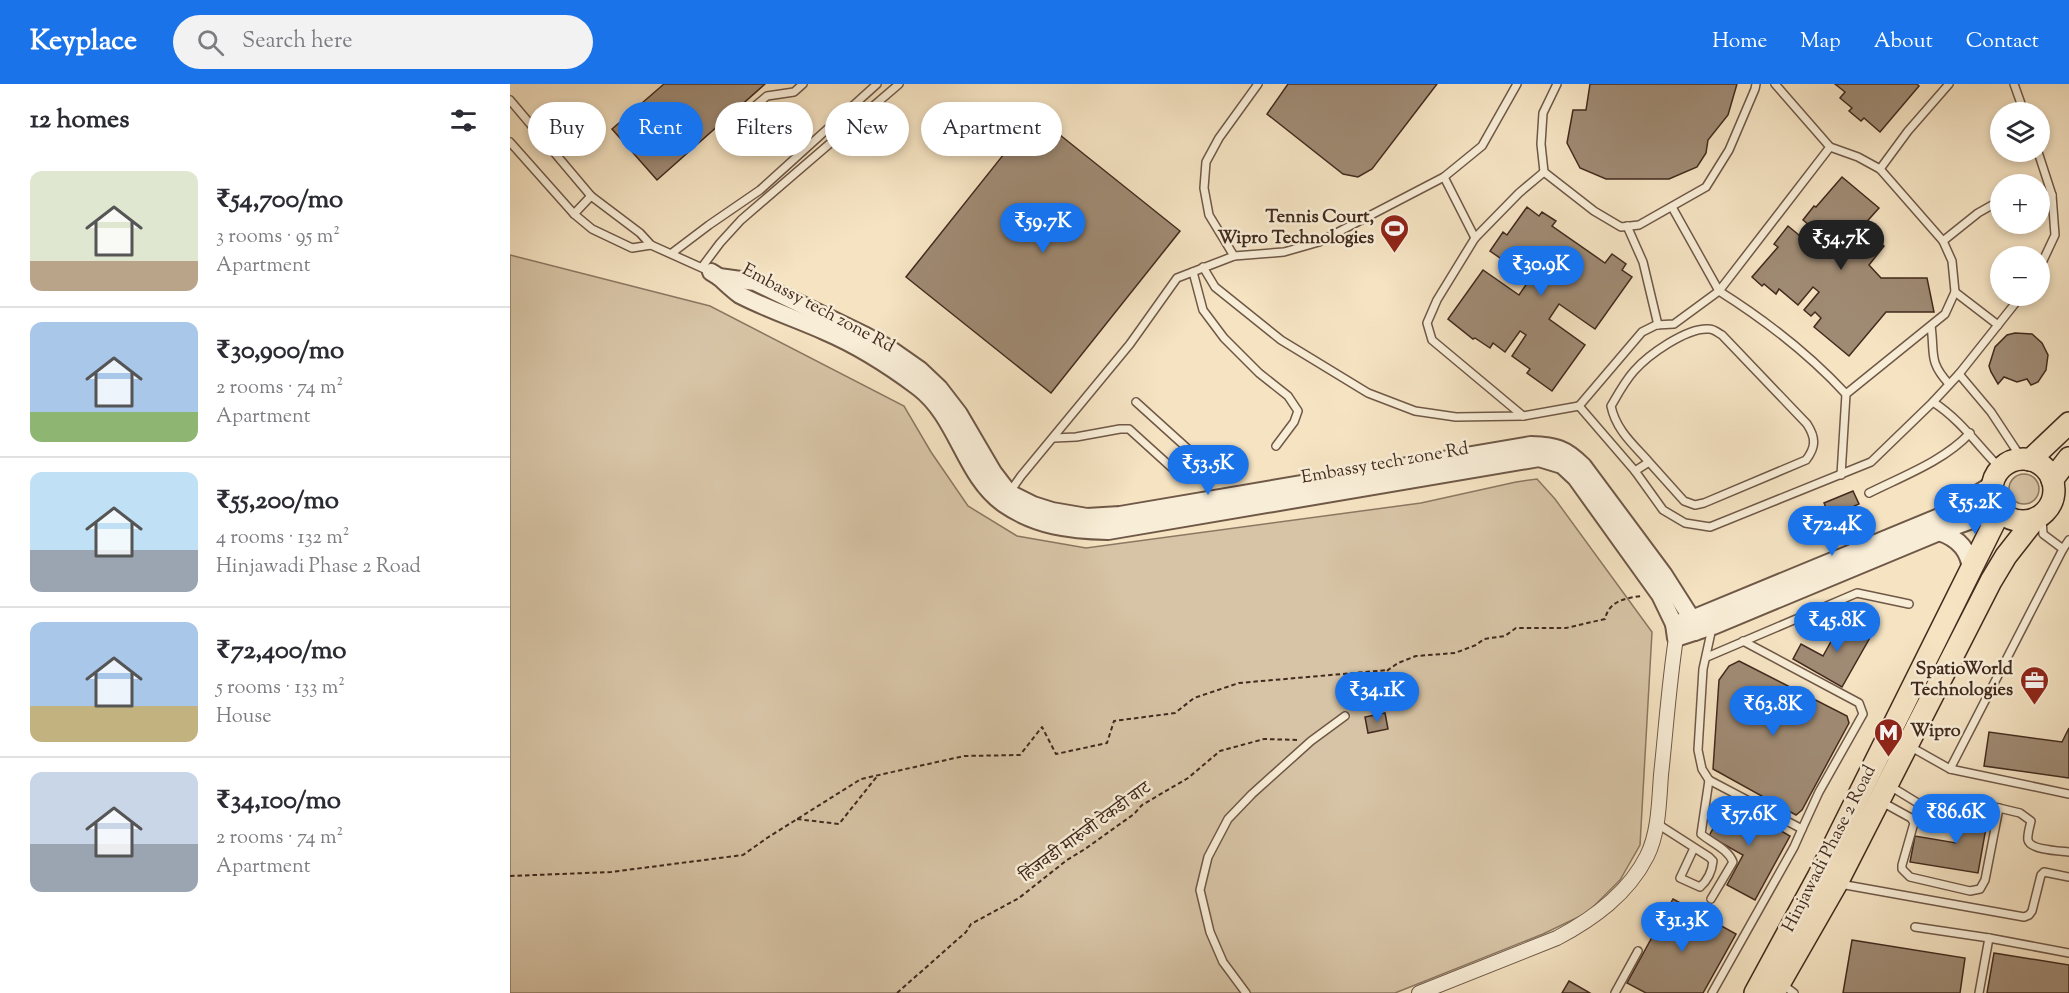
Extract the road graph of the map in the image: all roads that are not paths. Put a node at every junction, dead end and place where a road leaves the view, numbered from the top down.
1 (803, 84) edge
2 (877, 84) edge
3 (899, 84) edge
4 (1258, 84) edge
5 (1517, 84) edge
6 (1557, 84) edge
7 (1756, 84) edge
8 (1775, 84) edge
9 (1949, 84) edge
10 (2014, 84) edge
11 (510, 100) edge
12 (760, 102) edge
13 (2020, 102) edge
14 (510, 142) edge
15 (1830, 147) junction
16 (2041, 162) edge
17 (1880, 169) junction
18 (1544, 172) junction
19 (1444, 177) junction
20 (2052, 195) joint
21 (591, 196) junction
22 (1990, 206) edge
23 (1672, 207) junction
24 (574, 214) junction
25 (1627, 226) junction
26 (1475, 238) junction
27 (1943, 241) junction
28 (651, 244) junction
29 (2050, 246) edge
30 (672, 253) junction
31 (1234, 256) junction
32 (1203, 267) junction
33 (711, 272) junction
34 (1193, 272) junction
35 (1719, 291) junction
36 (1955, 292) junction
37 (2013, 306) edge
38 (1659, 325) junction
39 (1998, 325) junction
40 (1931, 326) junction
41 (1959, 374) junction
42 (1949, 384) junction
43 (1846, 393) junction
44 (1136, 402) dead end
45 (1933, 402) junction
46 (1579, 406) junction
47 (1523, 416) junction
48 (2069, 423) edge
49 (1970, 433) junction
50 (1054, 438) junction
51 (1276, 446) dead end
52 (1188, 449) dead end
53 (2069, 458) edge
54 (2026, 460) junction
55 (1649, 462) junction
56 (1635, 471) junction
57 (1841, 475) junction
58 (1997, 476) junction
59 (1182, 477) dead end
60 (2052, 480) junction
61 (1869, 493) dead end
62 (1006, 498) junction
63 (2000, 511) junction
64 (2038, 517) junction
65 (1939, 532) junction
66 (2069, 540) edge
67 (2063, 549) junction
68 (1971, 570) junction
69 (1909, 604) dead end
70 (1693, 626) junction
71 (1713, 626) junction
72 (1675, 631) junction
73 (1743, 642) junction
74 (1707, 657) junction
75 (1345, 716) road end
76 (1909, 745) junction
77 (1950, 770) junction
78 (1709, 780) junction
79 (1884, 792) junction
80 (2069, 794) edge
81 (1999, 808) junction
82 (1656, 824) junction
83 (1802, 829) junction
84 (1694, 848) junction
85 (2069, 852) edge
86 (2069, 877) edge
87 (1837, 883) junction
88 (1712, 899) dead end
89 (1915, 927) dead end
90 (1989, 938) junction
91 (1638, 951) dead end
92 (2069, 953) edge
93 (1782, 990) edge
94 (1246, 993) edge
95 (1419, 993) edge
96 (1615, 993) edge
97 (1712, 993) edge
98 (1755, 993) edge
99 (1979, 993) edge

1 - 12 lane
2 - 30 lane
3 - 33 lane
4 - 31 lane
5 - 19 lane
6 - 18 lane
7 - 23 lane
8 - 15 lane
9 - 17 lane
10 - 13 lane
11 - 21 lane
14 - 24 lane
15 - 17 lane
15 - 35 lane
16 - 20 lane
17 - 27 lane
18 - 25 lane
18 - 26 lane
19 - 26 lane
19 - 31 lane
20 - 29 lane
21 - 24 lane
21 - 28 lane
22 - 27 lane
23 - 25 lane
23 - 35 lane
24 - 28 lane
25 - 38 lane
26 - 47 lane
27 - 36 lane
28 - 30 lane
30 - 33 lane
31 - 32 lane
32 - 34 lane
32 - 47 lane
33 - 62 street, Embassy tech zone Rd
34 - 50 lane
34 - 51 lane
35 - 38 lane
35 - 43 lane
36 - 39 lane
36 - 40 lane
37 - 39 lane
38 - 46 lane
39 - 41 lane
40 - 42 lane
40 - 43 lane
41 - 42 lane
41 - 54 lane
42 - 45 lane
43 - 57 lane
44 - 52 lane
45 - 49 lane
45 - 57 lane
46 - 47 lane
46 - 56 lane
48 - 54 main road
49 - 58 lane
49 - 61 lane
50 - 59 lane
50 - 62 lane
53 - 60 main road
54 - 58 main road
54 - 60 main road
55 - 55 lane
55 - 56 lane
56 - 57 lane
58 - 63 main road
58 - 70 street
60 - 64 main road
62 - 70 street
62 - 72 street, Embassy tech zone Rd
63 - 64 main road
63 - 65 street
63 - 68 main road, Hinjawadi Phase 2 Road
64 - 67 lane
64 - 76 main road, Hinjawadi Phase 2 Road
65 - 68 street
65 - 71 street
66 - 67 lane
67 - 77 lane
68 - 98 main road, Hinjawadi Phase 2 Road
69 - 73 lane
70 - 71 street
70 - 72 street
71 - 74 lane
72 - 82 street
73 - 74 lane
73 - 83 lane
74 - 78 lane
75 - 94 lane
76 - 77 lane
76 - 79 main road, Hinjawadi Phase 2 Road
77 - 80 lane
78 - 83 lane
78 - 88 lane
79 - 81 lane
79 - 81 lane
79 - 87 main road, Hinjawadi Phase 2 Road
81 - 85 lane
82 - 84 lane
82 - 95 street
83 - 97 lane
84 - 84 lane
86 - 87 lane
87 - 93 main road, Hinjawadi Phase 2 Road
89 - 90 lane
90 - 92 lane
90 - 99 lane
91 - 96 lane

